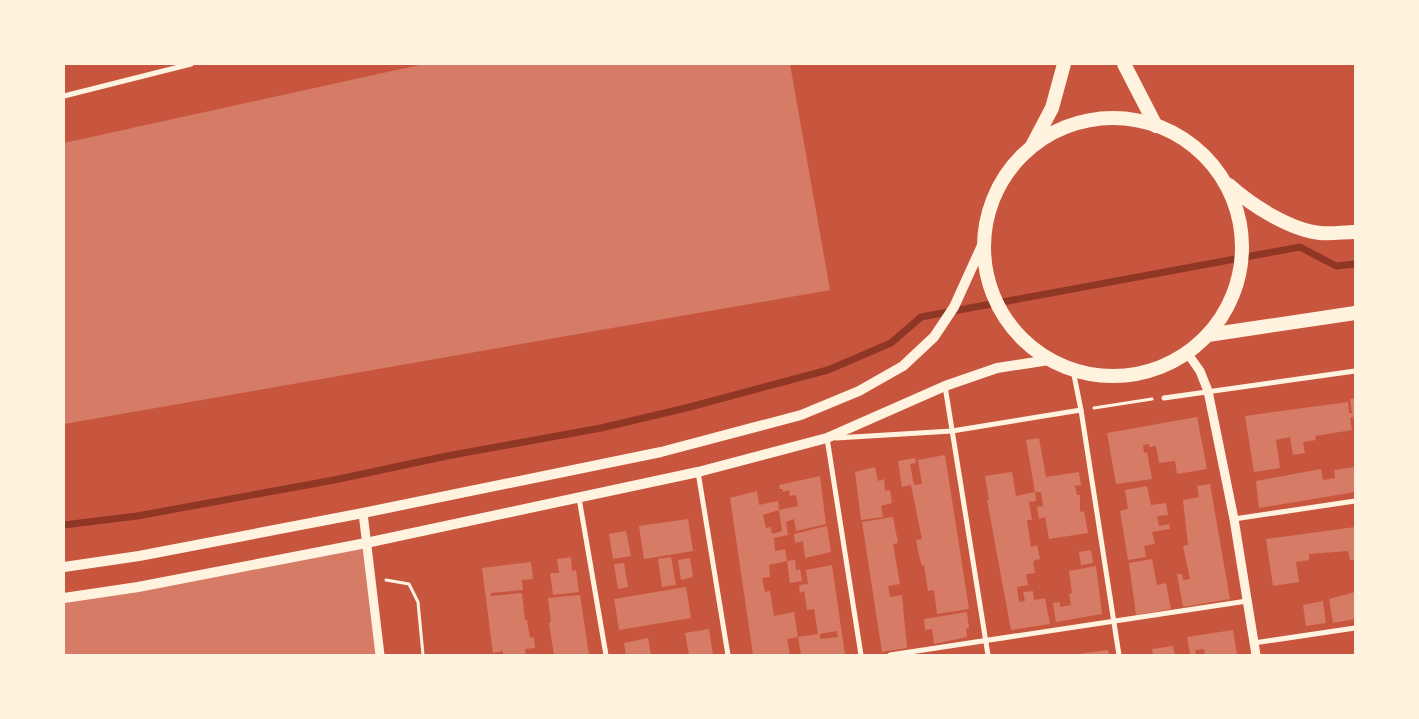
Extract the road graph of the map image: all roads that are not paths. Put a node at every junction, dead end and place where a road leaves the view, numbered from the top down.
1 (191, 64) edge
2 (1064, 64) edge
3 (1124, 64) edge
4 (64, 96) edge
5 (1156, 126) junction
6 (1031, 149) junction
7 (1224, 182) junction
8 (1355, 232) edge
9 (984, 241) junction
10 (1355, 313) edge
11 (1208, 335) junction
12 (1188, 354) junction
13 (1049, 360) junction
14 (1073, 370) junction
15 (1355, 371) edge
16 (945, 386) junction
17 (1208, 391) junction
18 (1164, 398) road end
19 (1081, 410) junction
20 (952, 431) junction
21 (827, 438) junction
22 (698, 472) junction
23 (579, 498) junction
24 (1355, 501) edge
25 (364, 513) junction
26 (1234, 519) junction
27 (366, 543) junction
28 (64, 567) edge
29 (64, 598) edge
30 (1247, 602) junction
31 (1114, 622) junction
32 (1355, 628) edge
33 (986, 641) junction
34 (1254, 643) junction
35 (380, 655) edge
36 (606, 655) edge
37 (728, 655) edge
38 (861, 655) edge
39 (890, 655) edge
40 (988, 655) edge
41 (1119, 655) edge
42 (1256, 655) edge

1 - 4 street
2 - 6 highway
3 - 5 highway
5 - 6 highway
5 - 7 highway
6 - 9 highway
7 - 8 highway
7 - 11 highway
9 - 13 highway
9 - 25 main road
10 - 11 highway
11 - 12 highway
12 - 14 highway
12 - 17 street
13 - 14 highway
13 - 16 main road
14 - 19 street
15 - 17 street
16 - 20 street
16 - 21 main road
17 - 18 street
17 - 26 street
19 - 20 street
19 - 31 street
20 - 21 street
20 - 33 street
21 - 22 main road
21 - 38 street
22 - 23 main road
22 - 37 street
23 - 27 main road
23 - 36 street
24 - 26 street
25 - 27 street
25 - 28 main road
26 - 30 street
27 - 29 main road
27 - 35 street
30 - 31 street
30 - 34 street
31 - 33 street
31 - 41 street
32 - 34 street
33 - 39 street
33 - 40 street
34 - 42 street

